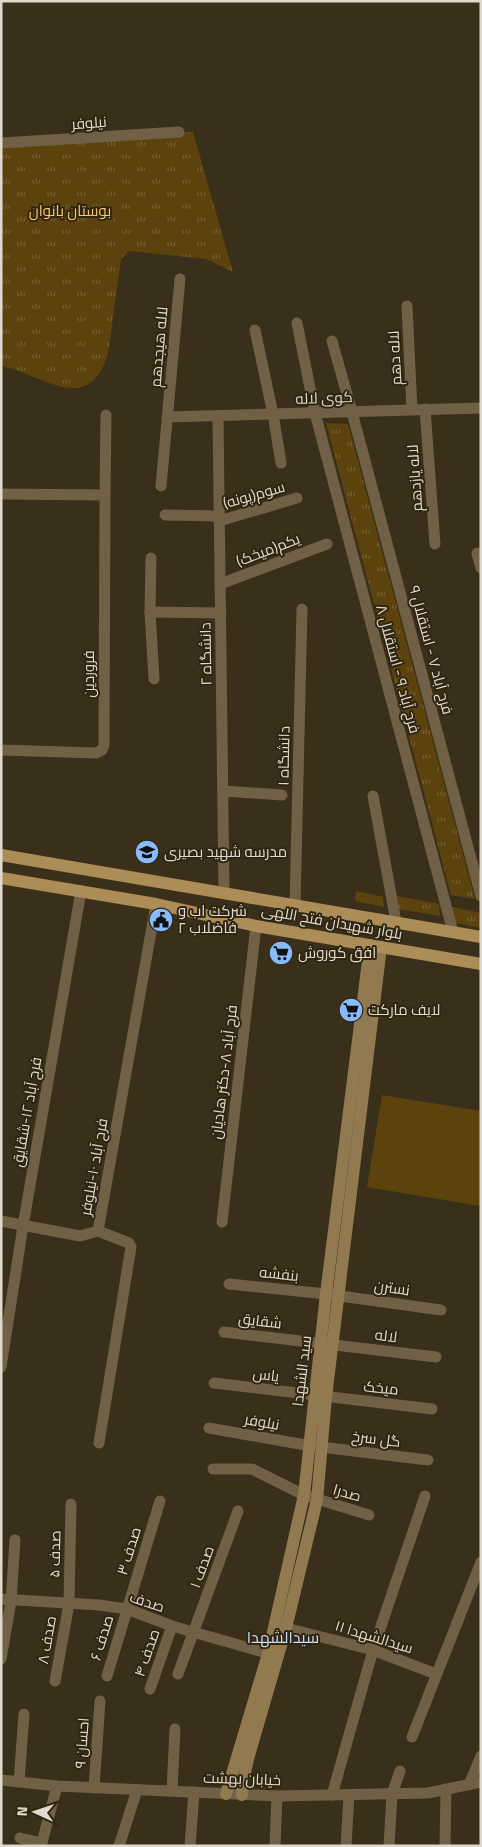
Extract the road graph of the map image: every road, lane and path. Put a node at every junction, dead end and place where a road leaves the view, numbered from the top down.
1 (179, 132) dead end
2 (1, 143) edge
3 (180, 278) dead end
4 (407, 306) dead end
5 (297, 323) dead end
6 (256, 330) dead end
7 (332, 341) dead end
8 (481, 408) edge
9 (425, 409) junction
10 (412, 410) junction
11 (352, 412) junction
12 (315, 413) junction
13 (274, 414) junction
14 (106, 415) dead end
15 (218, 416) junction
16 (167, 418) junction
17 (281, 462) dead end
18 (161, 486) dead end
19 (1, 494) edge
20 (105, 495) junction
21 (297, 498) dead end
22 (165, 515) dead end
23 (220, 519) junction
24 (327, 544) dead end
25 (435, 544) dead end
26 (477, 553) dead end
27 (151, 558) dead end
28 (481, 568) edge
29 (220, 584) junction
30 (302, 609) dead end
31 (150, 612) junction
32 (221, 613) junction
33 (154, 679) dead end
34 (1, 750) edge
35 (223, 791) junction
36 (282, 795) dead end
37 (373, 796) dead end
38 (1, 855) edge
39 (1, 878) edge
40 (81, 891) junction
41 (224, 893) junction
42 (481, 896) edge
43 (156, 904) junction
44 (296, 905) junction
45 (396, 922) junction
46 (256, 926) junction
47 (453, 932) junction
48 (481, 937) edge
49 (376, 946) junction
50 (481, 964) edge
51 (1, 1222) edge
52 (222, 1222) dead end
53 (23, 1226) junction
54 (98, 1231) junction
55 (229, 1284) dead end
56 (332, 1295) junction
57 (441, 1310) dead end
58 (224, 1332) dead end
59 (327, 1344) junction
60 (436, 1357) dead end
61 (1, 1368) edge
62 (214, 1383) dead end
63 (320, 1396) junction
64 (432, 1409) dead end
65 (209, 1428) dead end
66 (99, 1444) dead end
67 (316, 1447) junction
68 (428, 1460) dead end
69 (213, 1468) dead end
70 (304, 1495) junction
71 (425, 1496) dead end
72 (317, 1500) junction
73 (160, 1501) dead end
74 (71, 1504) dead end
75 (238, 1511) dead end
76 (369, 1515) dead end
77 (15, 1540) dead end
78 (481, 1562) edge
79 (6, 1600) edge
80 (69, 1604) junction
81 (127, 1610) junction
82 (172, 1626) junction
83 (280, 1626) junction
84 (194, 1632) junction
85 (373, 1650) junction
86 (273, 1655) junction
87 (1, 1660) edge
88 (178, 1674) dead end
89 (436, 1674) junction
90 (107, 1676) dead end
91 (55, 1681) dead end
92 (150, 1690) dead end
93 (100, 1701) dead end
94 (24, 1714) dead end
95 (175, 1729) dead end
96 (412, 1737) dead end
97 (481, 1756) edge
98 (400, 1771) dead end
99 (1, 1780) edge
100 (19, 1782) junction
101 (475, 1783) edge
102 (57, 1786) junction
103 (94, 1788) junction
104 (446, 1789) junction
105 (137, 1790) junction
106 (172, 1791) junction
107 (194, 1792) junction
108 (226, 1794) junction
109 (392, 1794) junction
110 (242, 1795) junction
111 (332, 1795) junction
112 (349, 1795) junction
113 (277, 1796) junction
114 (20, 1838) dead end
115 (42, 1844) edge
116 (119, 1846) edge
117 (190, 1846) edge
118 (275, 1846) edge
119 (346, 1846) edge
120 (389, 1846) edge
121 (445, 1846) edge

1 - 2 street, نیلوفر
3 - 16 street, لاله هیجدهم
4 - 10 street, لاله دهم
5 - 12 street, فرح آباد ۹ - استقلال ۸
6 - 13 street
7 - 11 street, فرح آباد ۷ - استقلال ۹
8 - 9 street, کوی لاله
9 - 10 street, کوی لاله
9 - 25 street, لاله یازدهم
10 - 11 street, کوی لاله
11 - 12 street, کوی لاله
11 - 42 street, فرح آباد ۷ - استقلال ۹
12 - 13 street, کوی لاله
12 - 47 street, فرح آباد ۹ - استقلال ۸
13 - 15 street, کوی لاله
13 - 17 street
14 - 20 street
15 - 16 street, کوی لاله
15 - 23 street, دانشگاه ۲
16 - 18 street, لاله هیجدهم
19 - 20 street
20 - 34 street, فروردین
21 - 23 street, سوم(پونه)
22 - 23 street, سوم(پونه)
23 - 29 street, دانشگاه ۲
24 - 29 street, یکم(میخک)
26 - 28 street
27 - 31 street
29 - 32 street, دانشگاه ۲
30 - 44 street, دانشگاه ۱
31 - 32 street
31 - 33 street
32 - 35 street, دانشگاه ۲
35 - 36 street
35 - 41 street, دانشگاه ۲
37 - 45 street
38 - 41 main road, بلوار شهیدان فتح اللهی
39 - 40 main road, بلوار شهیدان فتح اللهی
40 - 43 main road, بلوار شهیدان فتح اللهی
40 - 53 street, فرح آباد ۱۲-شقایق
41 - 44 main road, بلوار شهیدان فتح اللهی
43 - 46 main road, بلوار شهیدان فتح اللهی
43 - 54 street, فرح آباد ۱۰-نیلوفر
44 - 45 main road, بلوار شهیدان فتح اللهی
45 - 47 main road, بلوار شهیدان فتح اللهی
46 - 49 main road, بلوار شهیدان فتح اللهی
46 - 52 street, فرح آباد ۸-دکتر هادیان
47 - 48 main road, بلوار شهیدان فتح اللهی
49 - 50 main road, بلوار شهیدان فتح اللهی
49 - 56 street, سید الشهدا
51 - 53 street
53 - 54 street
53 - 61 street, فرح آباد ۱۲-شقایق
54 - 66 street, فرح آباد ۱۰-نیلوفر
55 - 56 street, بنفشه
56 - 57 street, نسترن
56 - 59 street, سید الشهدا
58 - 59 street, شقایق
59 - 60 street, لاله
59 - 63 street, سید الشهدا
62 - 63 street, یاس
63 - 64 street, میخک
63 - 67 street, سید الشهدا
65 - 67 street, نیلوفر
67 - 68 street, گل سرخ
67 - 70 street, سید الشهدا
67 - 72 street, سید الشهدا
69 - 70 street, صدرا
70 - 72 street, صدرا
70 - 83 street, سید الشهدا
71 - 85 street
72 - 76 street, صدرا
72 - 83 street, سید الشهدا
73 - 81 street, صدف ۳
74 - 80 street, صدف ۵
75 - 84 street, صدف ۱
77 - 79 street
78 - 89 street
79 - 80 street, صدف
79 - 87 street
80 - 81 street, صدف
80 - 91 street, صدف ۸
81 - 82 street, صدف
81 - 90 street, صدف ۶
82 - 84 street, صدف
82 - 92 street, صدف ۴
83 - 85 street, سیدالشهدا ۱۱
83 - 86 street, سید الشهدا
84 - 86 street, صدف
84 - 88 street, صدف ۱
85 - 89 street, سیدالشهدا ۱۱
85 - 111 street
86 - 108 street, سید الشهدا
86 - 110 street, سید الشهدا
89 - 96 street
93 - 103 street, احسان ۹
94 - 100 street
95 - 106 street
97 - 101 street
98 - 109 street
99 - 100 street, خیابان بهشت
100 - 102 street, خیابان بهشت
101 - 104 street, خیابان بهشت
102 - 103 street, خیابان بهشت
102 - 115 street
103 - 105 street, خیابان بهشت
104 - 109 street, خیابان بهشت
104 - 121 street
105 - 106 street, خیابان بهشت
105 - 116 street
106 - 107 street, خیابان بهشت
107 - 108 street, خیابان بهشت
107 - 117 street
108 - 110 street, خیابان بهشت
109 - 112 street, خیابان بهشت
109 - 120 street
110 - 113 street, خیابان بهشت
111 - 112 street, خیابان بهشت
111 - 113 street, خیابان بهشت
112 - 119 street
113 - 118 street
114 - 115 street

